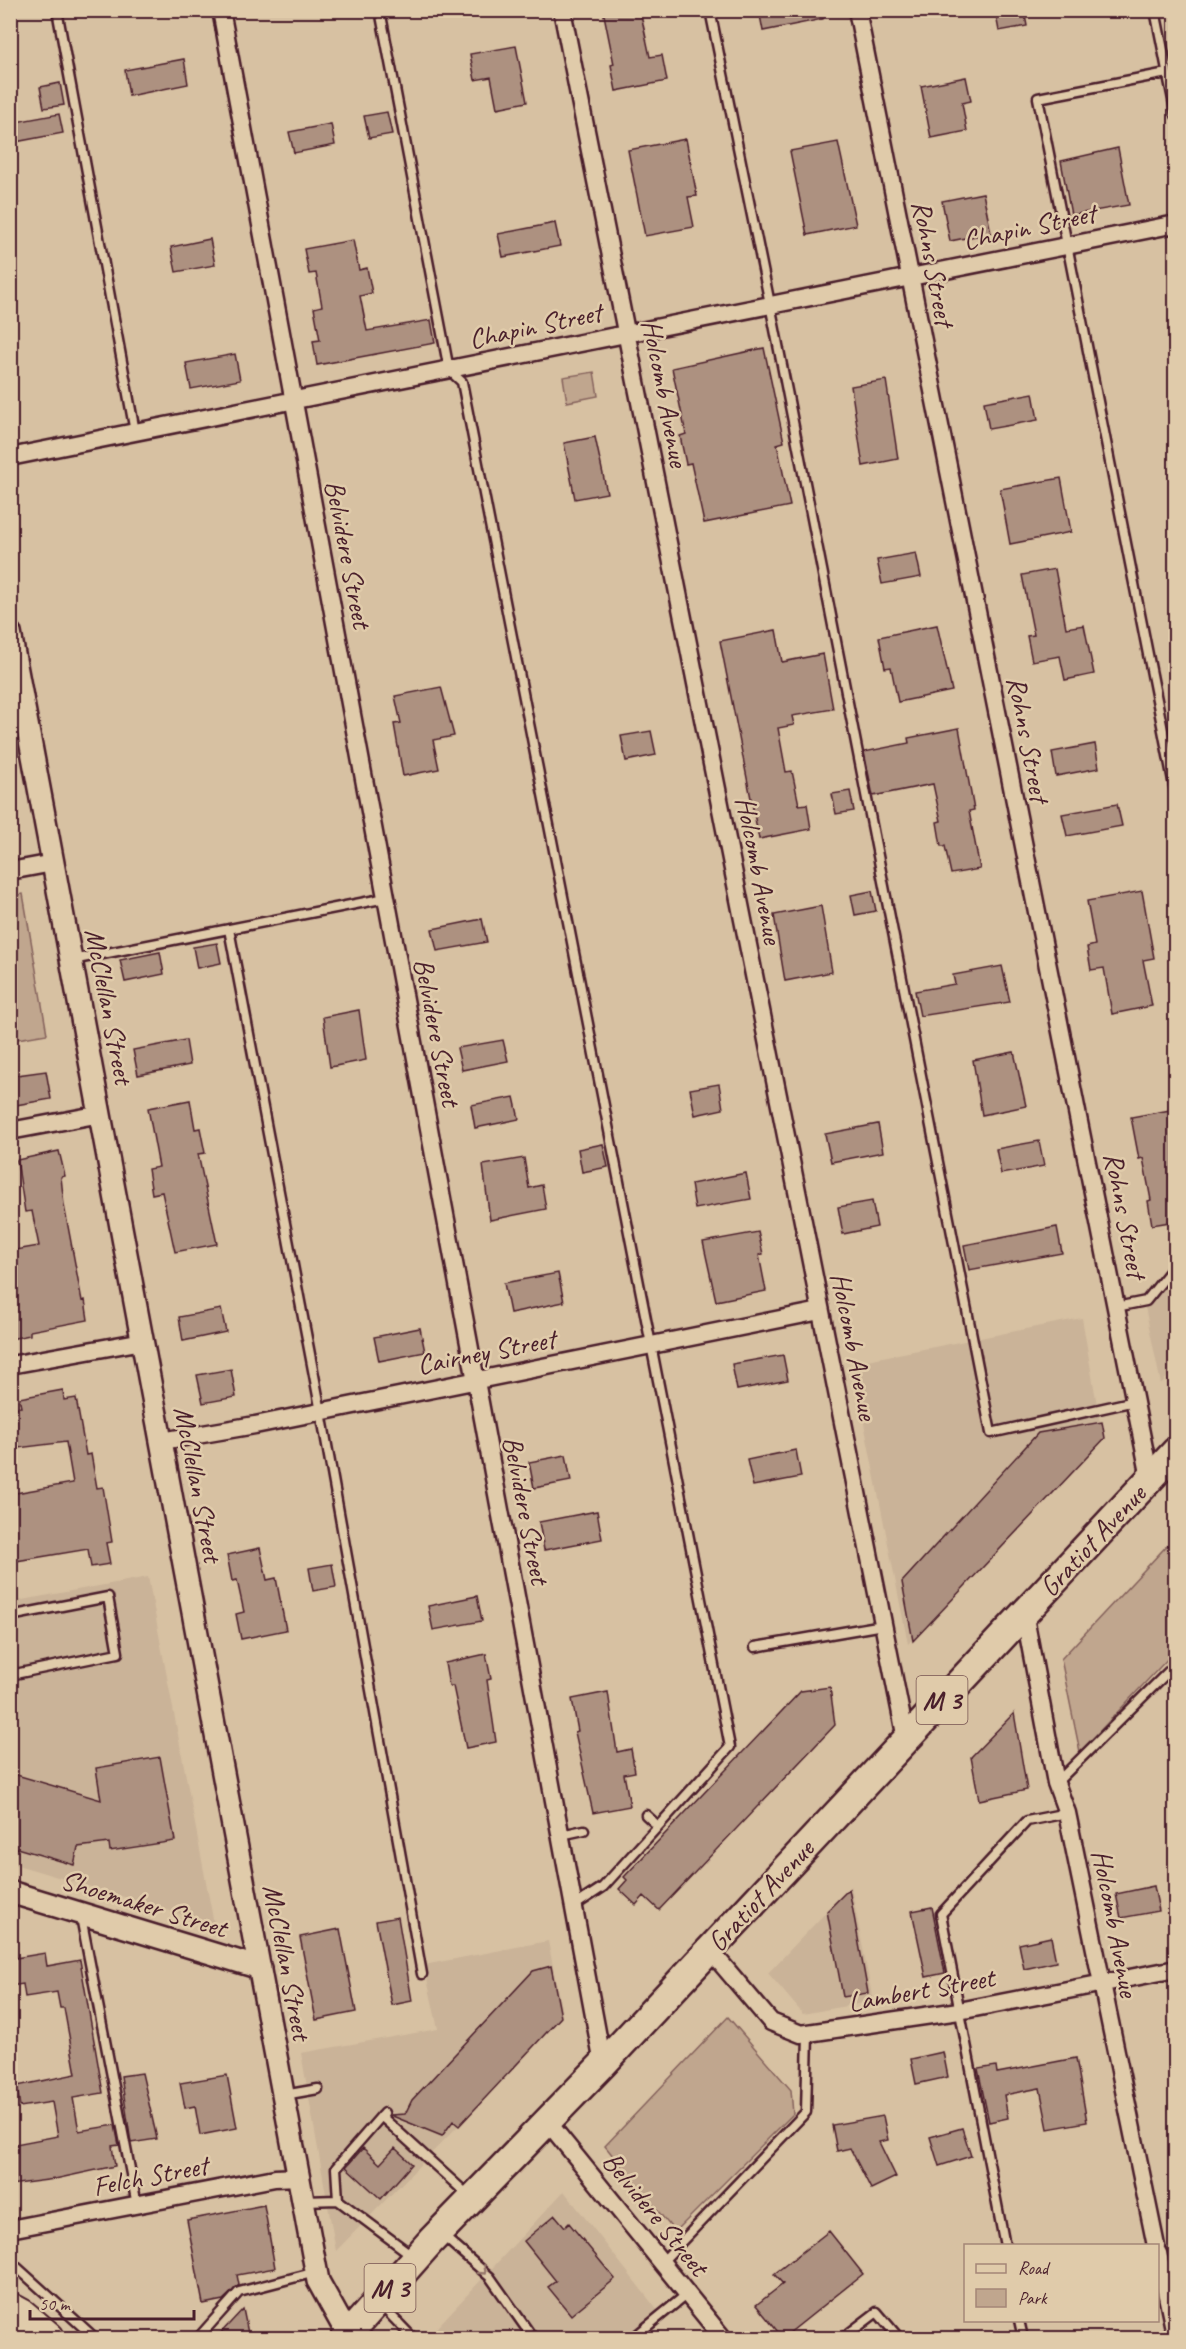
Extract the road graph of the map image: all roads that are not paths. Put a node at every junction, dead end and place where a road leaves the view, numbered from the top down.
1 (57, 10) edge
2 (221, 10) edge
3 (380, 10) edge
4 (562, 10) edge
5 (710, 10) edge
6 (857, 10) edge
7 (1155, 10) edge
8 (1167, 73) junction
9 (1176, 115) edge
10 (1176, 224) edge
11 (1066, 245) junction
12 (909, 278) junction
13 (770, 304) junction
14 (626, 333) junction
15 (449, 370) junction
16 (293, 400) junction
17 (135, 432) junction
18 (10, 457) edge
19 (10, 633) edge
20 (1176, 796) edge
21 (53, 863) junction
22 (10, 870) edge
23 (386, 898) junction
24 (229, 929) junction
25 (72, 960) junction
26 (101, 1114) junction
27 (10, 1131) edge
28 (1176, 1264) edge
29 (1116, 1307) junction
30 (820, 1311) junction
31 (143, 1341) junction
32 (653, 1345) junction
33 (10, 1365) edge
34 (476, 1380) junction
35 (1135, 1401) junction
36 (321, 1412) junction
37 (162, 1442) junction
38 (1176, 1451) edge
39 (1150, 1478) junction
40 (1024, 1612) junction
41 (10, 1616) edge
42 (883, 1625) junction
43 (755, 1647) dead end
44 (1176, 1664) edge
45 (10, 1675) edge
46 (906, 1739) junction
47 (1056, 1784) junction
48 (1067, 1813) junction
49 (646, 1815) dead end
50 (658, 1826) junction
51 (584, 1830) dead end
52 (561, 1835) junction
53 (10, 1892) edge
54 (574, 1906) junction
55 (80, 1913) junction
56 (709, 1949) junction
57 (260, 1968) junction
58 (1176, 1970) edge
59 (422, 1974) dead end
60 (1100, 1984) junction
61 (959, 2011) junction
62 (808, 2034) junction
63 (603, 2064) junction
64 (318, 2089) dead end
65 (284, 2096) junction
66 (547, 2121) junction
67 (299, 2177) junction
68 (472, 2198) junction
69 (338, 2200) junction
70 (304, 2201) junction
71 (137, 2205) junction
72 (10, 2229) edge
73 (439, 2233) junction
74 (1005, 2244) edge
75 (1156, 2244) edge
76 (416, 2258) junction
77 (1159, 2258) edge
78 (10, 2261) edge
79 (661, 2264) junction
80 (317, 2272) junction
81 (687, 2294) junction
82 (378, 2302) junction
83 (10, 2309) edge
84 (1019, 2322) edge
85 (348, 2337) edge
86 (48, 2338) edge
87 (95, 2338) edge
88 (198, 2338) edge
89 (413, 2338) edge
90 (533, 2338) edge
91 (633, 2338) edge
92 (723, 2338) edge
93 (843, 2338) edge
94 (899, 2338) edge
95 (1023, 2338) edge
96 (1176, 2338) edge

1 - 17 lane
2 - 16 street, Belvidere Street
3 - 15 lane
4 - 14 street, Holcomb Avenue
5 - 13 lane
6 - 12 street, Rohns Street
7 - 8 lane
8 - 9 lane
8 - 11 lane
10 - 11 street, Chapin Street
11 - 12 street, Chapin Street
11 - 20 lane
12 - 13 street, Chapin Street
12 - 29 street, Rohns Street
13 - 14 street, Chapin Street
13 - 35 lane
14 - 15 street, Chapin Street
14 - 30 street, Holcomb Avenue
15 - 16 street, Chapin Street
15 - 32 lane
16 - 17 street, Chapin Street
16 - 23 street, Belvidere Street
17 - 18 street, Chapin Street
19 - 21 street, McClellan Street
21 - 22 street
21 - 25 street, McClellan Street
23 - 24 lane
23 - 34 street, Belvidere Street
24 - 25 lane
24 - 36 lane
25 - 26 street, McClellan Street
26 - 27 street
26 - 31 street, McClellan Street
28 - 29 lane
29 - 35 street, Rohns Street
30 - 32 street, Cairney Street
30 - 42 street, Holcomb Avenue
31 - 33 street
31 - 37 street, McClellan Street
32 - 34 street, Cairney Street
32 - 50 lane
34 - 36 street, Cairney Street
34 - 52 street, Belvidere Street
35 - 39 street, Rohns Street
36 - 37 street, Cairney Street
36 - 59 lane
37 - 57 street, McClellan Street
38 - 39 main road, Gratiot Avenue / M 3
39 - 40 main road, Gratiot Avenue / M 3
40 - 46 main road, Gratiot Avenue / M 3
40 - 47 street, Holcomb Avenue
41 - 45 lane
42 - 43 lane
42 - 46 street, Holcomb Avenue
44 - 47 lane
46 - 56 main road, Gratiot Avenue / M 3
47 - 48 street, Holcomb Avenue
48 - 60 street, Holcomb Avenue
48 - 61 lane
49 - 50 lane
50 - 54 lane
51 - 52 lane
52 - 54 street, Belvidere Street
53 - 55 street, Shoemaker Street
54 - 63 street, Belvidere Street
55 - 57 street, Shoemaker Street
55 - 71 lane
56 - 62 street, Lambert Street
56 - 63 main road, Gratiot Avenue / M 3
57 - 65 street, McClellan Street
58 - 60 street, Lambert Street
60 - 61 street, Lambert Street
60 - 75 street, Holcomb Avenue
61 - 62 street, Lambert Street
61 - 74 lane
62 - 79 lane
63 - 66 main road, Gratiot Avenue / M 3
64 - 65 lane
65 - 67 street, McClellan Street
66 - 68 main road, Gratiot Avenue / M 3
66 - 79 street, Belvidere Street
67 - 70 street, McClellan Street
67 - 71 street, Felch Street
68 - 69 lane
68 - 73 main road, Gratiot Avenue / M 3
69 - 70 lane
69 - 76 lane
70 - 80 street, McClellan Street
71 - 72 street, Felch Street
73 - 76 main road, Gratiot Avenue / M 3
73 -> 90 lane
76 - 82 main road, Gratiot Avenue / M 3
77 - 96 street
78 - 87 lane
79 - 81 street, Belvidere Street
80 - 85 street, McClellan Street
80 - 88 lane
81 - 91 lane
81 - 92 street, Belvidere Street
82 - 85 main road, Gratiot Avenue / M 3
82 - 89 lane
83 - 86 highway
84 - 95 lane
93 - 94 lane

